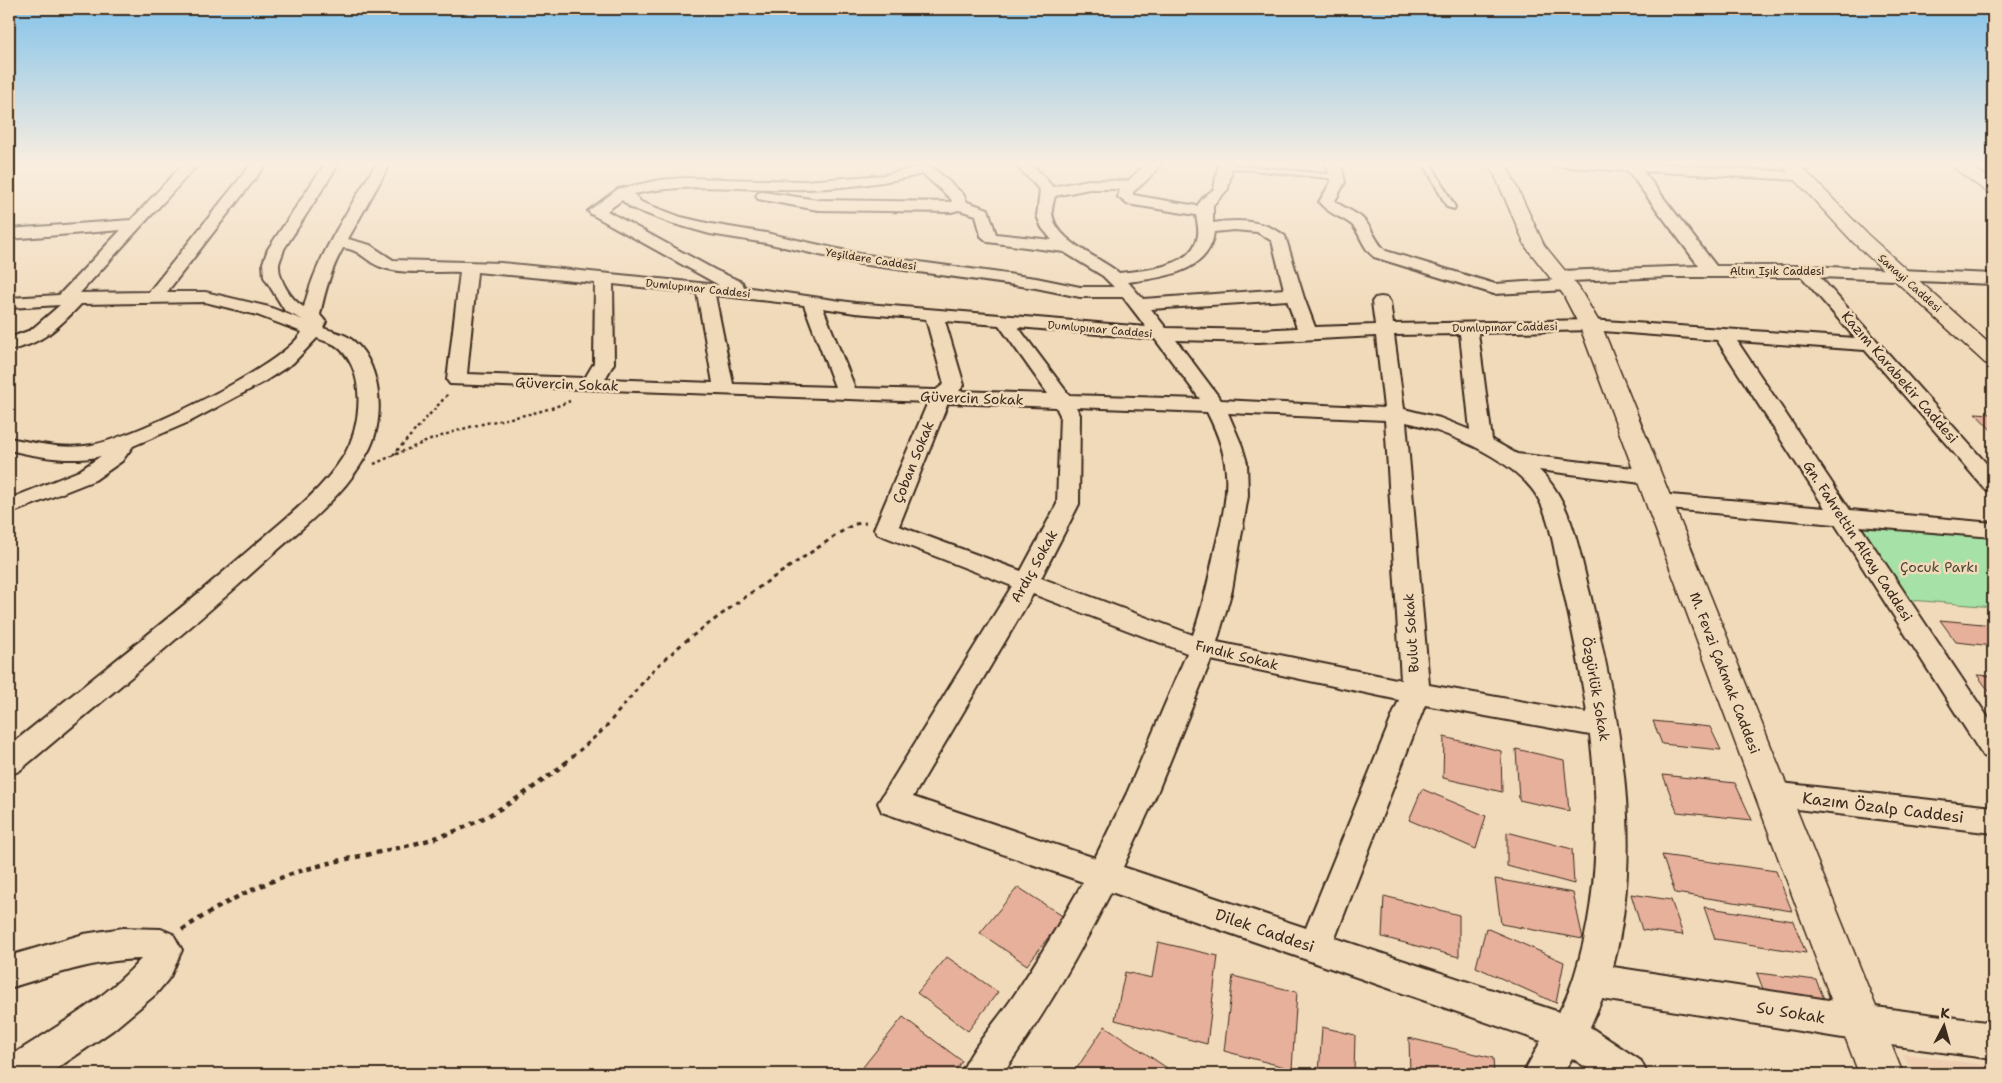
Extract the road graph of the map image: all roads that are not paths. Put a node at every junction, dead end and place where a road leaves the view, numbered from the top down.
1 (1205, 212) edge
2 (146, 213) edge
3 (221, 213) edge
4 (300, 213) edge
5 (356, 213) edge
6 (599, 213) edge
7 (655, 213) edge
8 (983, 213) edge
9 (1044, 213) edge
10 (1341, 213) edge
11 (1520, 213) edge
12 (1667, 213) edge
13 (1837, 213) edge
14 (135, 224) junction
15 (1206, 229) junction
16 (9, 234) edge
17 (339, 243) junction
18 (1067, 247) junction
19 (469, 267) junction
20 (1806, 271) junction
21 (1712, 272) junction
22 (1897, 273) junction
23 (1116, 278) junction
24 (604, 279) junction
25 (1993, 279) edge
26 (1564, 281) junction
27 (705, 289) junction
28 (751, 294) junction
29 (1294, 294) junction
30 (155, 296) junction
31 (1133, 298) junction
32 (71, 299) junction
33 (811, 301) junction
34 (1382, 302) dead end
35 (9, 303) edge
36 (934, 314) junction
37 (1004, 320) junction
38 (313, 324) junction
39 (1590, 325) junction
40 (1468, 328) junction
41 (1384, 329) junction
42 (1308, 332) junction
43 (1161, 334) junction
44 (1723, 334) junction
45 (9, 344) edge
46 (1871, 344) junction
47 (1993, 358) edge
48 (592, 384) junction
49 (724, 389) junction
50 (848, 394) junction
51 (940, 397) junction
52 (1063, 401) junction
53 (1215, 406) junction
54 (1394, 415) junction
55 (125, 442) junction
56 (1482, 443) junction
57 (9, 444) edge
58 (1511, 460) junction
59 (1993, 484) edge
60 (1654, 489) junction
61 (9, 507) edge
62 (1842, 517) junction
63 (886, 529) joint
64 (1993, 530) edge
65 (1027, 582) junction
66 (1202, 648) junction
67 (1416, 693) junction
68 (1604, 727) junction
69 (1993, 748) edge
70 (9, 762) edge
71 (1772, 794) junction
72 (893, 803) joint
73 (1993, 820) edge
74 (1103, 874) junction
75 (1315, 946) junction
76 (9, 972) edge
77 (1590, 980) junction
78 (1861, 1023) junction
79 (1566, 1032) junction
80 (1993, 1041) edge
81 (16, 1074) edge
82 (980, 1074) edge
83 (1542, 1074) edge
84 (1628, 1074) edge
85 (1881, 1074) edge

1 - 15 street
2 - 14 street
3 - 30 street
4 - 38 street
5 - 17 street
6 - 28 street
7 - 31 street, Yeşildere Caddesi
8 - 18 street
9 - 18 street
10 - 26 street, Altın Işık Caddesi
11 - 26 street, M. Fevzi Çakmak Caddesi
12 - 21 street
13 - 22 street, Sanayi Caddesi
14 - 16 street
14 - 32 street
15 - 23 street
15 - 29 street
17 - 19 street, Dumlupınar Caddesi
17 - 38 street
18 - 23 street
19 - 24 street, Dumlupınar Caddesi
19 - 48 street, Güvercin Sokak
20 - 21 street, Altın Işık Caddesi
20 - 22 street, Altın Işık Caddesi
20 - 46 street, Kazım Karabekir Caddesi
21 - 26 street, Altın Işık Caddesi
22 - 25 street, Altın Işık Caddesi
22 - 47 street, Sanayi Caddesi
23 - 31 street
24 - 27 street, Dumlupınar Caddesi
24 - 48 street
26 - 39 street, M. Fevzi Çakmak Caddesi
27 - 28 street, Dumlupınar Caddesi
27 - 49 street
28 - 33 street, Dumlupınar Caddesi
29 - 31 street, Yeşildere Caddesi
29 - 42 street
30 - 32 street
30 - 38 street
31 - 43 street
32 - 35 street
32 - 45 street
33 - 36 street, Dumlupınar Caddesi
33 - 50 street
34 - 41 street, Bulut Sokak
36 - 37 street, Dumlupınar Caddesi
36 - 51 street, Çoban Sokak
37 - 43 street, Dumlupınar Caddesi
37 - 52 street, Ardıç Sokak
38 - 55 street
38 - 70 street
39 - 40 street, Dumlupınar Caddesi
39 - 44 street, Dumlupınar Caddesi
39 - 60 street, M. Fevzi Çakmak Caddesi
40 - 41 street, Dumlupınar Caddesi
40 - 56 street
41 - 42 street, Dumlupınar Caddesi
41 - 54 street, Bulut Sokak
42 - 43 street, Dumlupınar Caddesi
43 - 53 street
44 - 46 street, Dumlupınar Caddesi
44 - 62 street, Gn. Fahrettin Altay Caddesi
46 - 59 street, Kazım Karabekir Caddesi
48 - 49 street, Güvercin Sokak
49 - 50 street, Güvercin Sokak
50 - 51 street, Güvercin Sokak
51 - 52 street, Güvercin Sokak
51 - 63 street, Çoban Sokak
52 - 53 street, Güvercin Sokak
52 - 65 street, Ardıç Sokak
53 - 54 street, Güvercin Sokak
53 - 66 street
54 - 56 street, Güvercin Sokak
54 - 67 street, Bulut Sokak
55 - 57 street
55 - 61 street
56 - 58 street, Özgürlük Sokak
58 - 60 street
58 - 68 street, Özgürlük Sokak
60 - 62 street
60 - 71 street, M. Fevzi Çakmak Caddesi
62 - 64 street
62 - 69 street, Gn. Fahrettin Altay Caddesi
63 - 65 street, Fındık Sokak
65 - 66 street, Fındık Sokak
65 - 72 street, Ardıç Sokak
66 - 67 street, Fındık Sokak
66 - 74 street
67 - 68 street, Fındık Sokak
67 - 75 street, Bulut Sokak
68 - 77 street, Özgürlük Sokak
71 - 73 street, Kazım Özalp Caddesi
71 - 78 street, M. Fevzi Çakmak Caddesi
72 - 74 street, Dilek Caddesi
74 - 75 street, Dilek Caddesi
74 - 82 street
75 - 79 street, Dilek Caddesi
76 - 81 street
77 - 78 street, Su Sokak
77 - 79 street, Özgürlük Sokak
78 - 80 street, Su Sokak
78 - 85 street, M. Fevzi Çakmak Caddesi
79 - 83 street, Özgürlük Sokak
79 - 84 street, Dilek Caddesi

